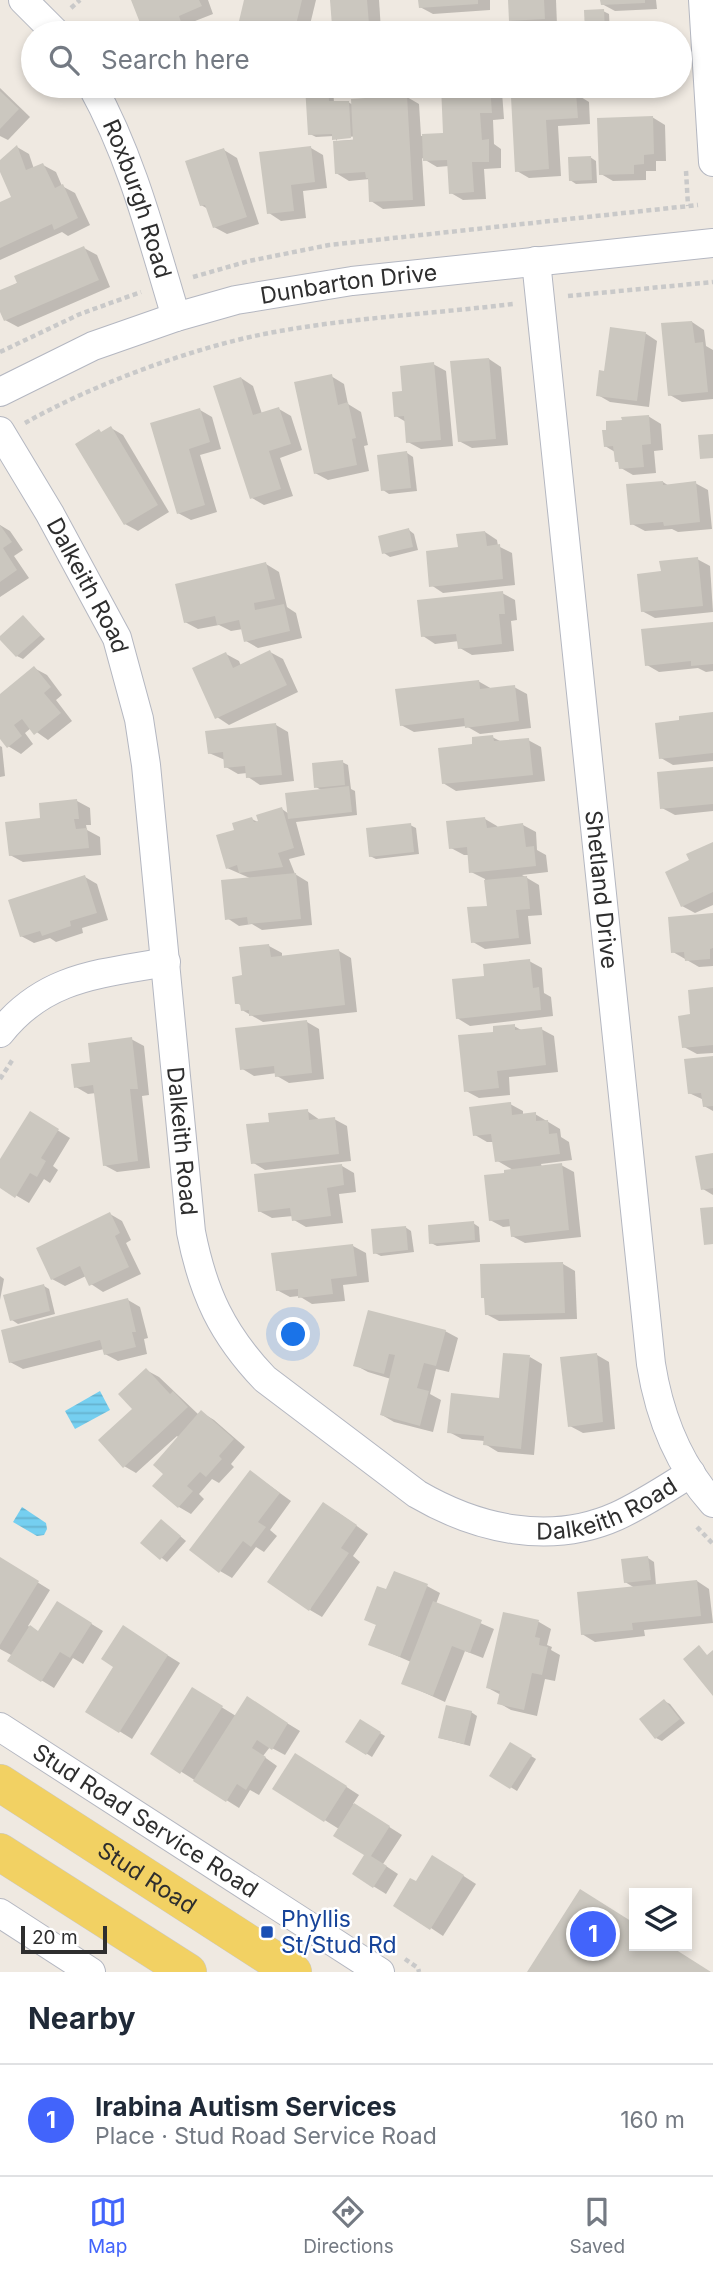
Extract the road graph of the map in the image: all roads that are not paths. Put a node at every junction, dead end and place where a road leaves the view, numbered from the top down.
1 (703, 0) edge
2 (32, 3) edge
3 (47, 21) edge
4 (99, 98) edge
5 (713, 162) edge
6 (713, 243) edge
7 (536, 261) junction
8 (176, 317) junction
9 (0, 392) edge
10 (0, 432) edge
11 (166, 962) junction
12 (8, 1044) edge
13 (691, 1473) junction
14 (713, 1503) edge
15 (0, 1727) edge
16 (0, 1783) edge
17 (0, 1852) edge
18 (0, 1913) edge
19 (368, 1968) edge
20 (91, 1972) edge
21 (188, 1972) edge
22 (293, 1972) edge

1 - 5 street
2 - 3 street
4 - 8 street, Roxburgh Road
6 - 7 street, Dunbarton Drive
7 - 8 street, Dunbarton Drive
7 - 13 street, Shetland Drive
8 - 9 street, Dunbarton Drive
10 - 11 street, Dalkeith Road
11 - 12 street
11 - 13 street, Dalkeith Road
13 - 14 street, Shetland Drive
15 - 19 street, Stud Road Service Road
16 - 22 main road, Stud Road
17 - 21 main road
18 - 20 street

